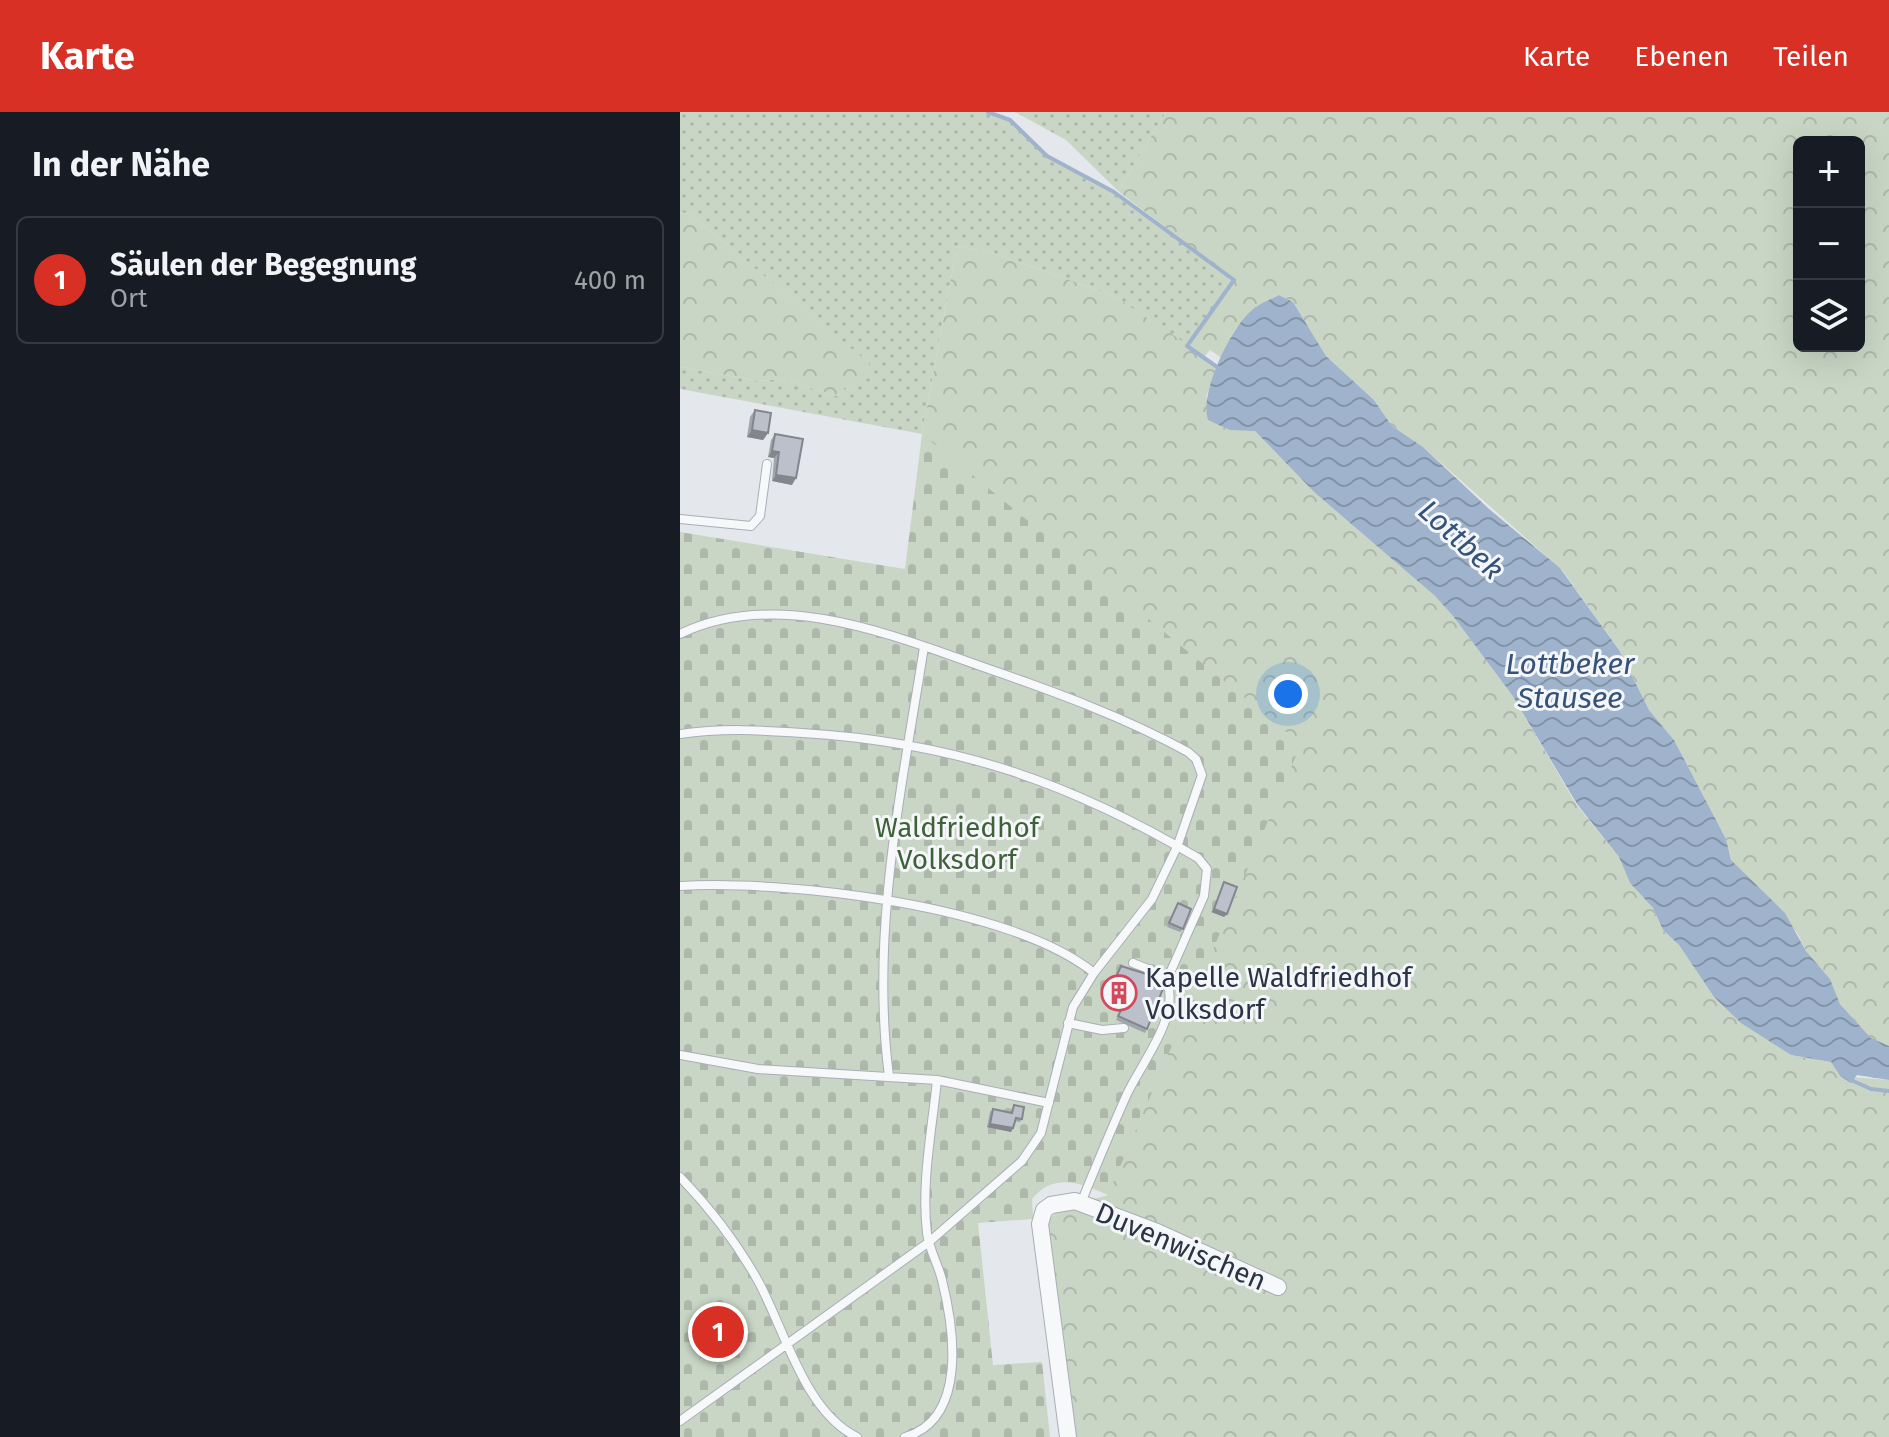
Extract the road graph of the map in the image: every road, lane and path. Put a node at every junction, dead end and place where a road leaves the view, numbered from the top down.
1 (767, 464) dead end
2 (680, 519) edge
3 (680, 634) edge
4 (924, 647) junction
5 (680, 734) edge
6 (909, 743) junction
7 (1177, 847) junction
8 (680, 886) edge
9 (888, 901) junction
10 (1133, 963) dead end
11 (1094, 973) junction
12 (1166, 982) junction
13 (1068, 1023) junction
14 (1124, 1028) dead end
15 (680, 1055) edge
16 (889, 1076) junction
17 (937, 1080) junction
18 (1049, 1103) junction
19 (680, 1177) edge
20 (1081, 1203) junction
21 (929, 1242) junction
22 (1278, 1287) dead end
23 (786, 1344) junction
24 (680, 1421) edge
25 (857, 1437) edge
26 (905, 1437) edge
27 (1068, 1437) edge

1 - 2 lane
3 - 4 lane
4 - 6 lane
4 - 7 lane
5 - 6 lane
6 - 7 lane
6 - 9 lane
7 - 11 lane
7 - 12 lane
8 - 9 lane
9 - 11 lane
9 - 16 lane
10 - 12 lane
11 - 13 lane
12 - 20 lane
13 - 14 lane
13 - 18 lane
15 - 16 lane
16 - 17 lane
17 - 18 lane
17 - 21 lane
18 - 21 lane
19 - 23 lane
20 - 22 street, Duvenwischen
20 - 27 street, Duvenwischen
21 - 23 lane
21 - 26 lane
23 - 24 lane
23 - 25 lane

